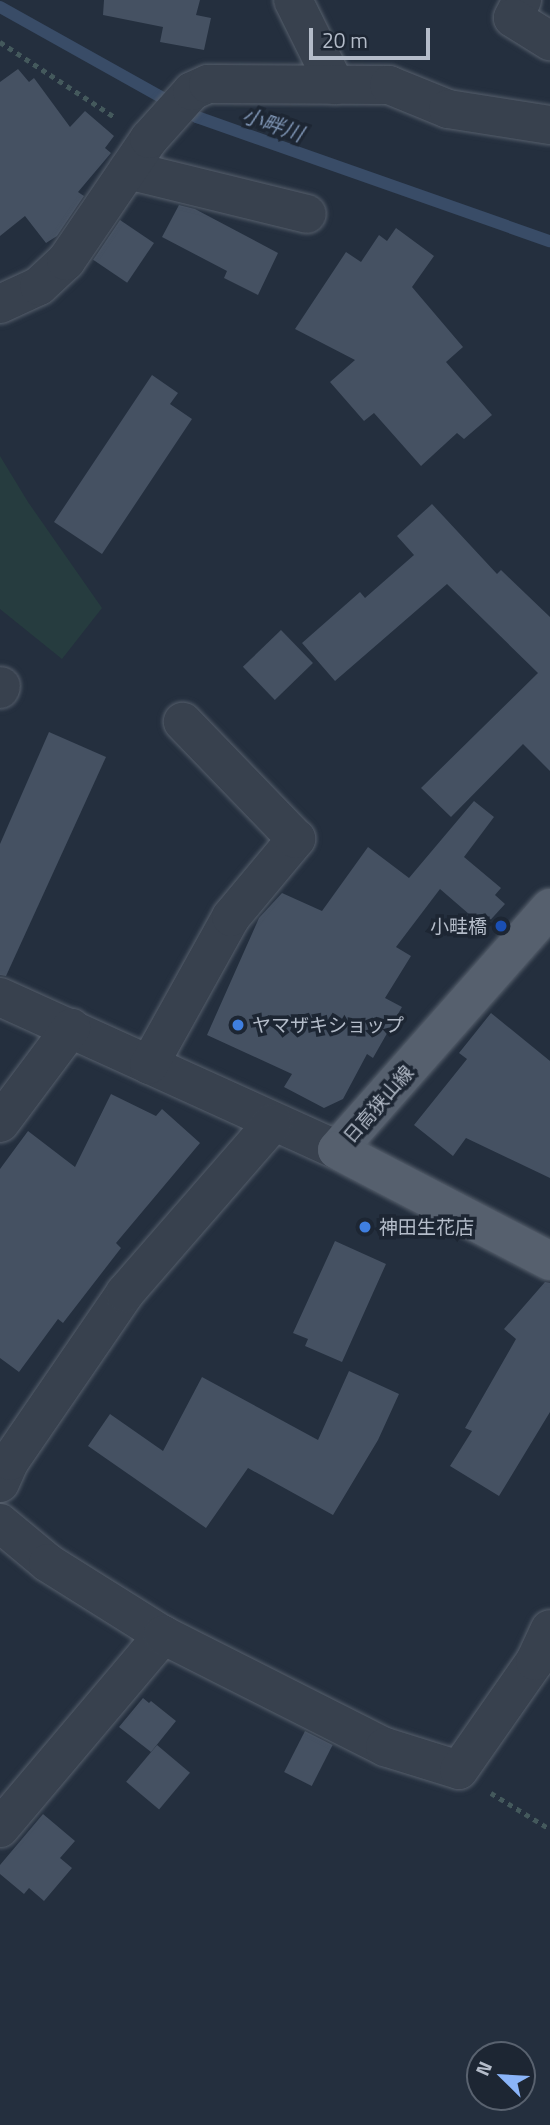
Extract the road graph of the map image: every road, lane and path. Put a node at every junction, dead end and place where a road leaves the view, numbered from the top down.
1 (293, 0) edge
2 (522, 0) edge
3 (550, 41) edge
4 (0, 42) edge
5 (335, 85) junction
6 (99, 106) dead end
7 (550, 125) edge
8 (128, 170) junction
9 (307, 214) dead end
10 (0, 304) edge
11 (183, 723) dead end
12 (550, 908) edge
13 (0, 997) edge
14 (71, 1028) junction
15 (149, 1065) junction
16 (0, 1123) edge
17 (273, 1123) junction
18 (337, 1150) junction
19 (550, 1261) edge
20 (0, 1483) edge
21 (0, 1523) edge
22 (550, 1629) edge
23 (163, 1635) junction
24 (459, 1770) junction
25 (0, 1828) edge
26 (550, 1829) edge

1 - 5 street
2 - 3 street
4 - 6 path
5 - 7 street
5 - 8 street
8 - 9 street
8 - 10 street
11 - 15 street
12 - 18 main road, 日高狭山線
13 - 14 street
14 - 15 street
14 - 16 street
15 - 17 street
17 - 18 street
17 - 20 street
18 - 19 main road, 日高狭山線
21 - 23 street
22 - 24 street
23 - 24 street
23 - 25 street
24 - 26 path

